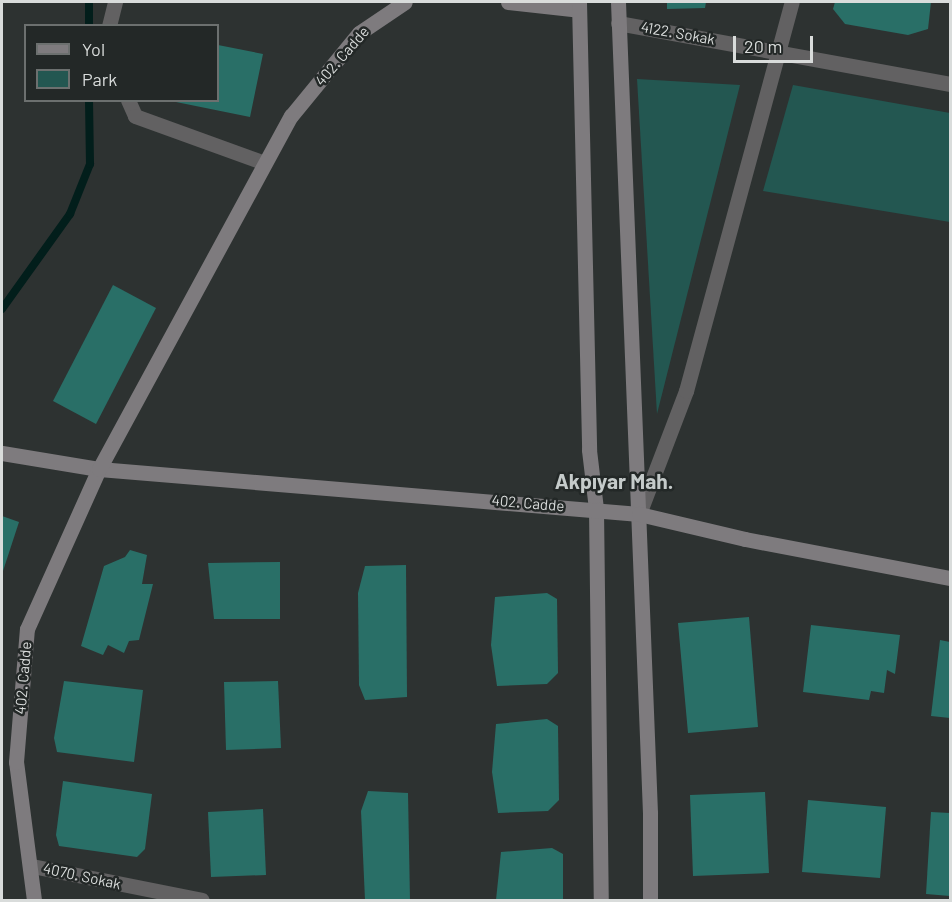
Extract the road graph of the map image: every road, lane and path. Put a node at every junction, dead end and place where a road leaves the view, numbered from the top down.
1 (115, 2) edge
2 (405, 2) edge
3 (508, 2) edge
4 (618, 2) edge
5 (792, 2) edge
6 (579, 6) edge
7 (618, 23) junction
8 (110, 24) edge
9 (778, 50) junction
10 (951, 84) edge
11 (129, 102) edge
12 (265, 163) junction
13 (2, 453) edge
14 (99, 469) junction
15 (596, 509) junction
16 (639, 513) junction
17 (951, 578) edge
18 (32, 866) junction
19 (34, 900) edge
20 (202, 900) edge
21 (602, 900) edge
22 (650, 900) edge

1 - 8 street
2 - 12 street, 402. Cadde
3 - 6 street
4 - 7 street
5 - 9 street
6 - 15 street
7 - 9 street, 4122. Sokak
7 - 16 street
9 - 10 street, 4122. Sokak
9 - 16 street
11 - 12 street
12 - 14 street, 402. Cadde
13 - 14 street, 402. Cadde
14 - 15 street, 402. Cadde
14 - 18 street, 402. Cadde
15 - 16 street, 402. Cadde
15 - 21 street
16 - 17 street, 402. Cadde
16 - 22 street
18 - 19 street, 402. Cadde
18 - 20 street, 4070. Sokak

